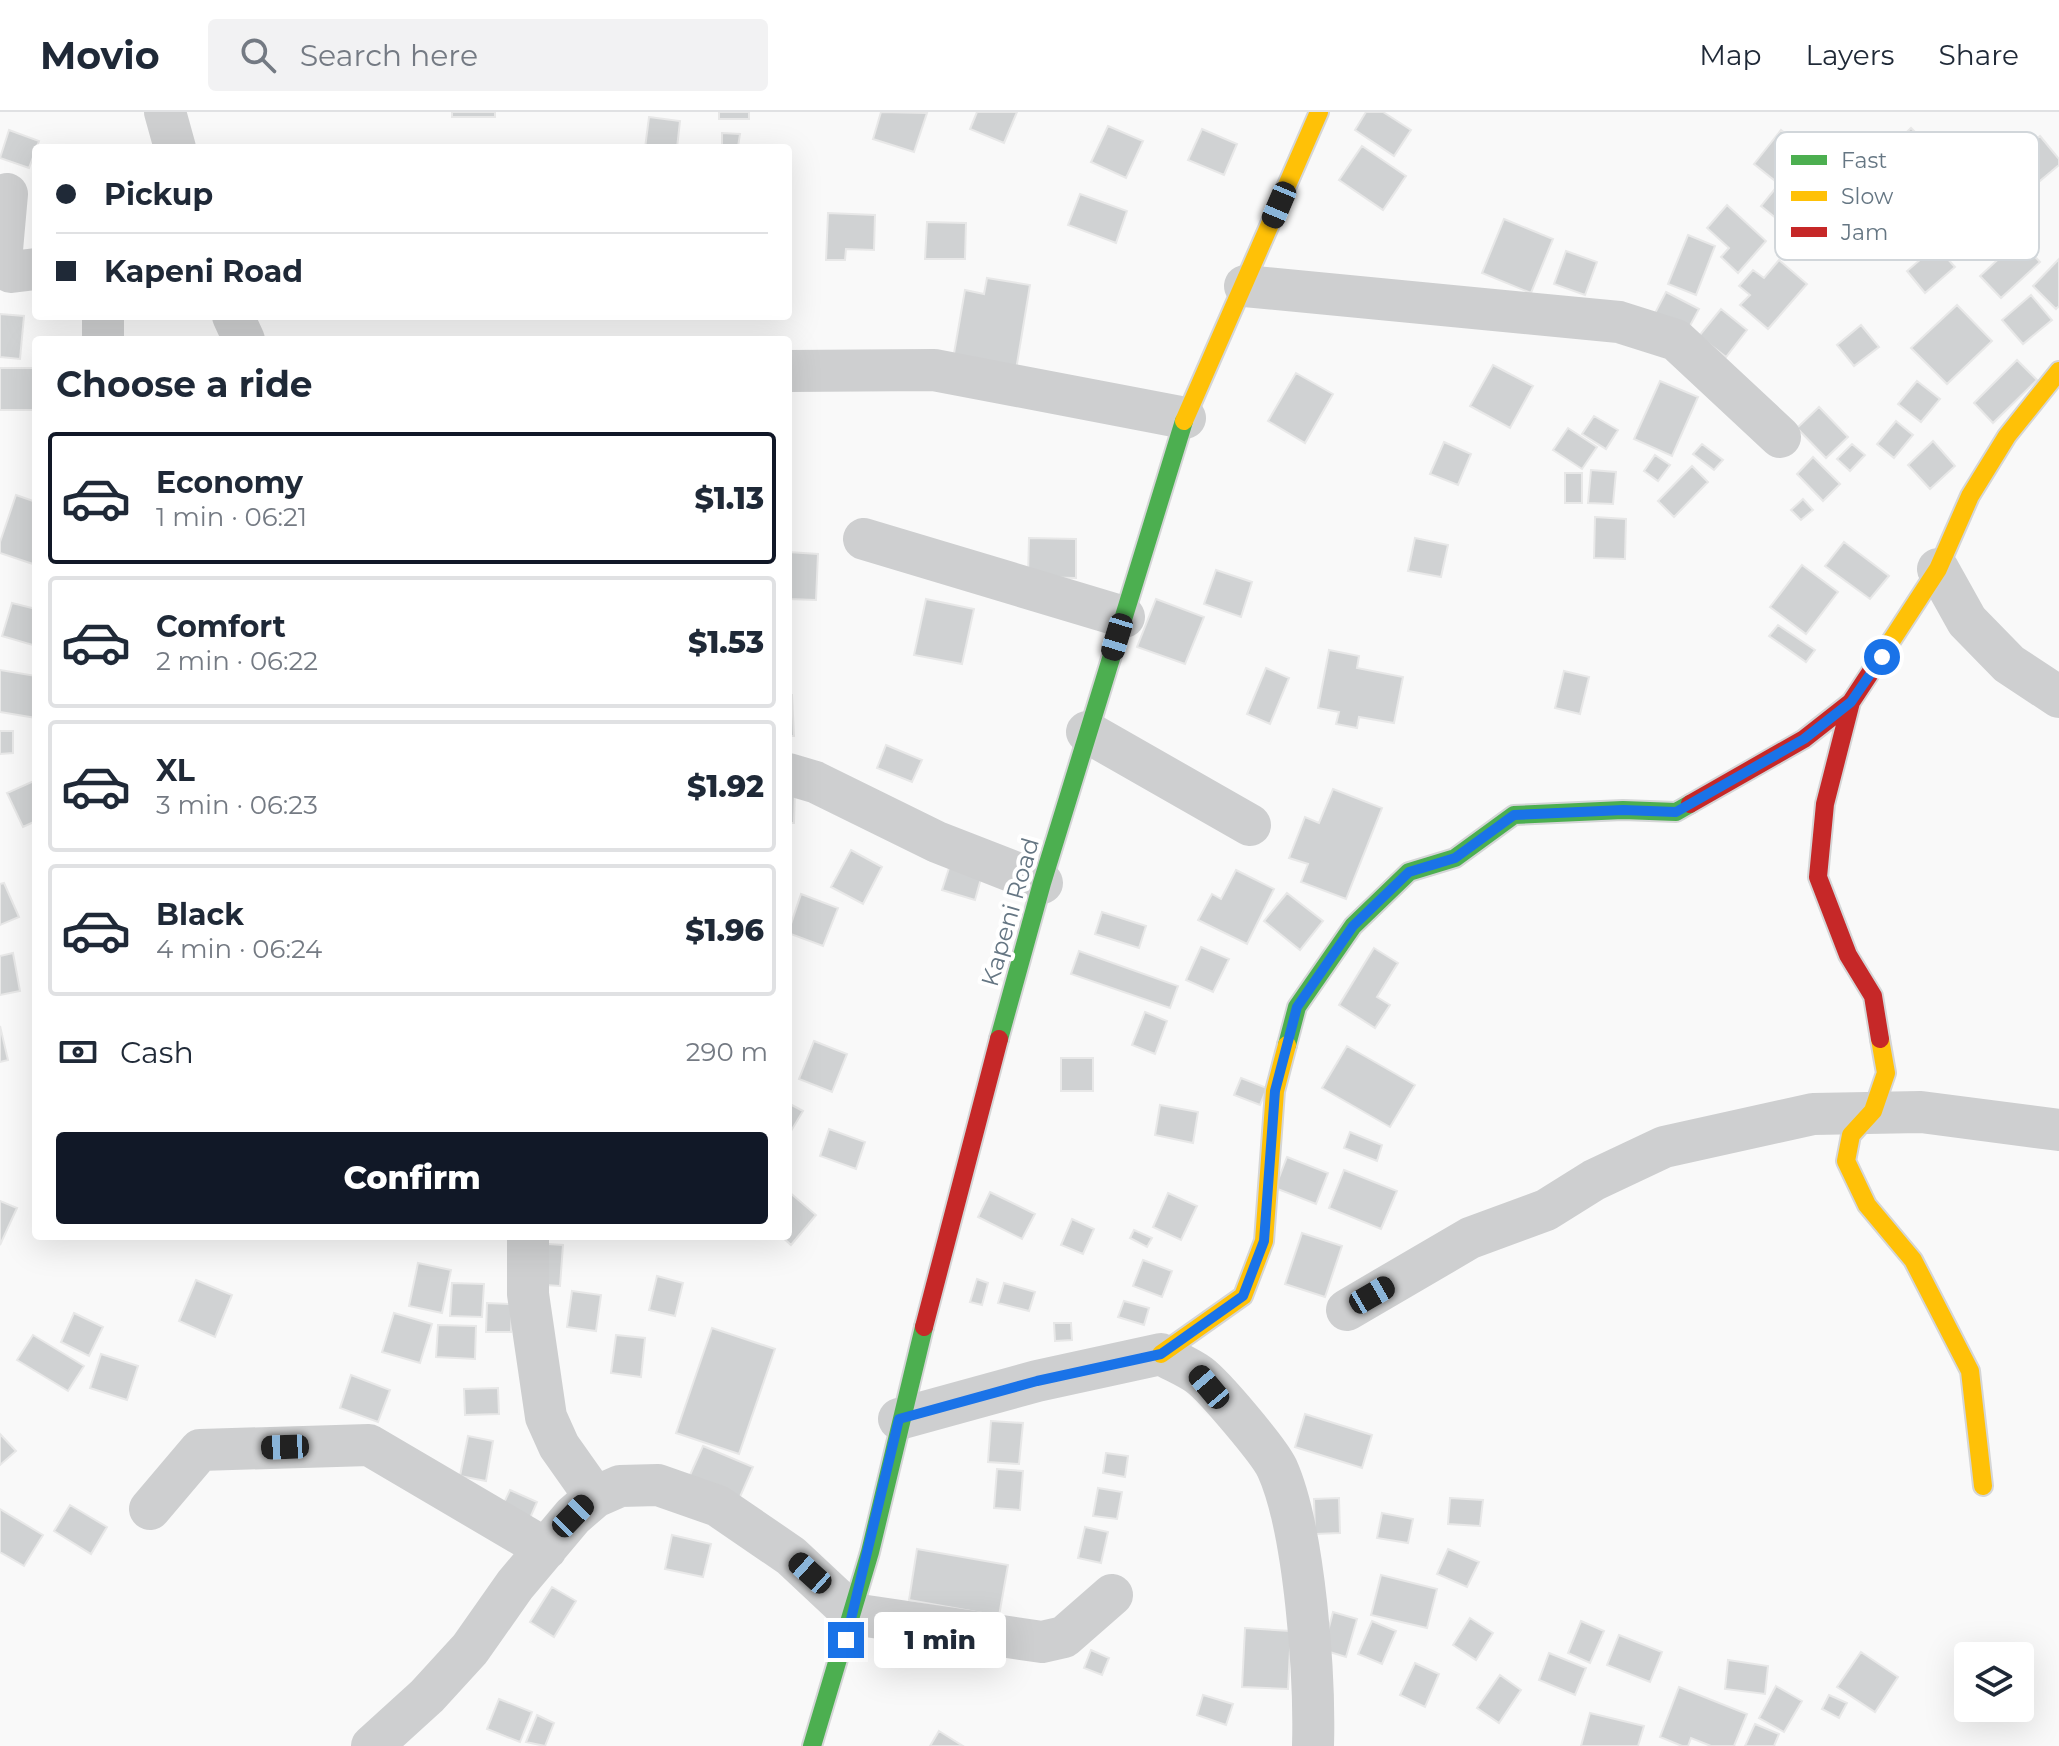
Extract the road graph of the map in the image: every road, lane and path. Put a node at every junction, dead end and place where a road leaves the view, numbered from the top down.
1 (165, 112) edge
2 (1319, 112) edge
3 (174, 144) edge
4 (7, 194) dead end
5 (32, 269) edge
6 (1245, 286) junction
7 (792, 371) edge
8 (2059, 371) edge
9 (1185, 418) junction
10 (1780, 437) dead end
11 (864, 539) dead end
12 (1938, 569) junction
13 (1124, 617) junction
14 (2059, 697) edge
15 (1851, 702) junction
16 (1087, 732) junction
17 (792, 775) edge
18 (1250, 825) dead end
19 (1042, 883) junction
20 (1873, 1111) junction
21 (2059, 1130) edge
22 (528, 1240) edge
23 (1347, 1310) dead end
24 (1161, 1354) junction
25 (899, 1419) junction
26 (1983, 1486) dead end
27 (595, 1497) junction
28 (150, 1509) dead end
29 (546, 1549) junction
30 (1112, 1595) dead end
31 (853, 1614) junction
32 (372, 1746) edge
33 (812, 1746) edge
34 (1313, 1746) edge

1 - 3 street
2 - 6 street, Kapeni Road
4 - 5 street
6 - 9 street, Kapeni Road
6 - 10 street
7 - 9 street
8 - 12 street
9 - 13 street, Kapeni Road
11 - 13 street
12 - 14 street
12 - 15 street
13 - 16 street, Kapeni Road
15 - 20 street
15 - 24 street
16 - 18 street
16 - 19 street, Kapeni Road
17 - 19 street
19 - 25 street, Kapeni Road
20 - 21 street
20 - 23 street
20 - 26 street
22 - 27 street
24 - 25 street
24 - 34 street
25 - 31 street, Kapeni Road
27 - 29 street
27 - 31 street
28 - 29 street
29 - 32 street
30 - 31 street
31 - 33 street, Kapeni Road

